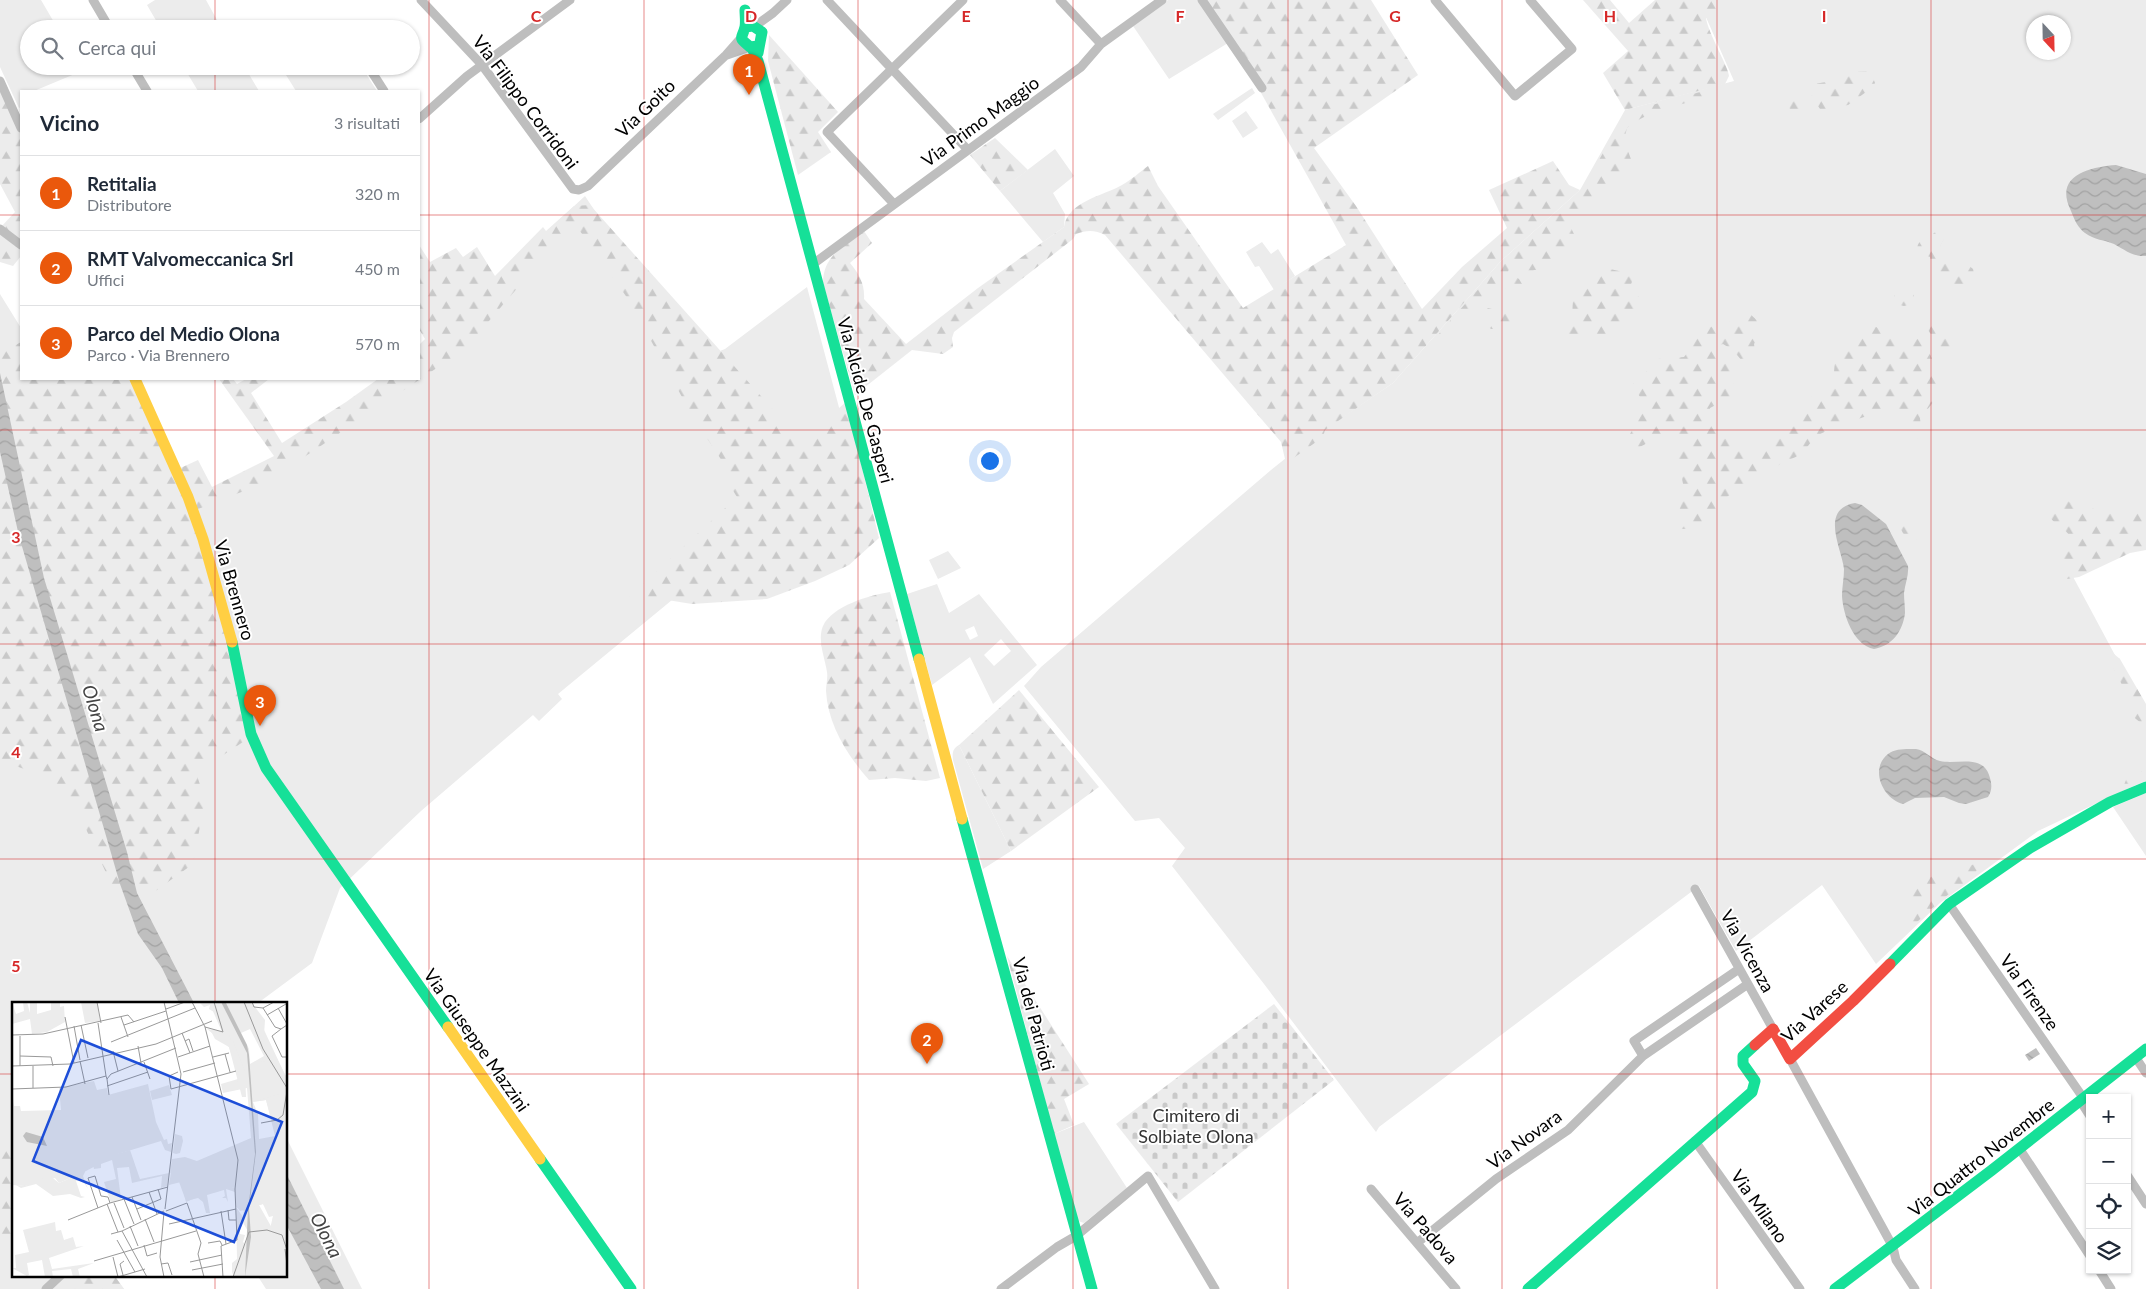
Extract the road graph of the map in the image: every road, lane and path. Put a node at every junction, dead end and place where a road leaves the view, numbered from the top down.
1 (93, 0) edge
2 (422, 0) edge
3 (570, 0) edge
4 (787, 0) edge
5 (827, 0) edge
6 (963, 0) edge
7 (1060, 0) edge
8 (1162, 0) edge
9 (1202, 0) edge
10 (1435, 0) edge
11 (1530, 0) edge
12 (743, 5) edge
13 (105, 20) edge
14 (751, 29) junction
15 (1101, 44) junction
16 (753, 47) junction
17 (726, 55) junction
18 (482, 65) junction
19 (892, 69) junction
20 (137, 75) edge
21 (374, 75) edge
22 (0, 81) edge
23 (1262, 88) dead end
24 (146, 90) edge
25 (383, 90) edge
26 (420, 118) edge
27 (20, 126) edge
28 (968, 150) junction
29 (588, 186) joint
30 (894, 204) junction
31 (0, 229) edge
32 (20, 244) edge
33 (813, 264) junction
34 (135, 380) edge
35 (943, 748) joint
36 (2146, 786) edge
37 (296, 810) joint
38 (1695, 889) dead end
39 (1950, 904) junction
40 (1739, 969) junction
41 (1748, 984) junction
42 (1773, 1029) junction
43 (2146, 1050) edge
44 (1643, 1056) junction
45 (1790, 1058) junction
46 (2136, 1058) junction
47 (2146, 1073) edge
48 (2083, 1101) junction
49 (2086, 1107) edge
50 (1694, 1142) junction
51 (2019, 1148) junction
52 (2131, 1181) edge
53 (1371, 1189) dead end
54 (2146, 1204) edge
55 (1076, 1236) junction
56 (1417, 1243) junction
57 (1893, 1247) junction
58 (2086, 1250) edge
59 (2102, 1274) edge
60 (60, 1276) edge
61 (46, 1289) edge
62 (631, 1289) edge
63 (1001, 1289) edge
64 (1092, 1289) edge
65 (1215, 1289) edge
66 (1456, 1289) edge
67 (1528, 1289) edge
68 (1800, 1289) edge
69 (1835, 1289) edge
70 (1915, 1289) edge
71 (2111, 1289) edge

1 - 13 street
2 - 18 street, Via Filippo Corridoni
3 - 18 street
4 - 14 street, Via Goito
5 - 19 street
6 - 19 street
7 - 15 street
8 - 15 street, Via Primo Maggio
9 - 23 street
10 - 11 street
12 - 14 street
14 - 16 street
14 - 16 street, Via Alcide De Gasperi
14 - 17 street, Via Goito
15 - 28 street, Via Primo Maggio
16 - 17 street, Via Goito
16 - 33 street, Via Alcide De Gasperi
17 - 29 street, Via Goito
18 - 26 street
18 - 29 street, Via Filippo Corridoni
19 - 28 street
19 - 30 street
20 - 24 street
21 - 25 street
22 - 27 street
28 - 30 street, Via Primo Maggio
30 - 33 street, Via Primo Maggio
31 - 32 street
33 - 35 street, Via Alcide De Gasperi
34 - 37 street, Via Brennero
35 - 55 street, Via dei Patrioti
36 - 39 street, Via Varese
37 - 62 street, Via Giuseppe Mazzini
38 - 40 street, Via Vicenza
39 - 45 street, Via Varese
39 - 48 street, Via Firenze
40 - 41 street, Via Vicenza
40 - 44 street
41 - 42 street, Via Vicenza
41 - 44 street, Via Novara
42 - 45 street, Via Varese
42 - 50 street, Via Varese
43 - 46 street, Via Quattro Novembre
44 - 56 street, Via Novara
45 - 57 street
46 - 47 street
46 - 48 street, Via Quattro Novembre
48 - 49 street, Via Firenze
48 - 51 street, Via Quattro Novembre
50 - 67 street, Via Varese
50 - 68 street, Via Milano
51 - 57 street, Via Quattro Novembre
51 - 58 street
52 - 54 street
53 - 56 street, Via Padova
55 - 63 street
55 - 64 street, Via dei Patrioti
55 - 65 street
56 - 66 street, Via Padova
57 - 69 street, Via Quattro Novembre
57 - 70 street
59 - 71 street
60 - 61 street

